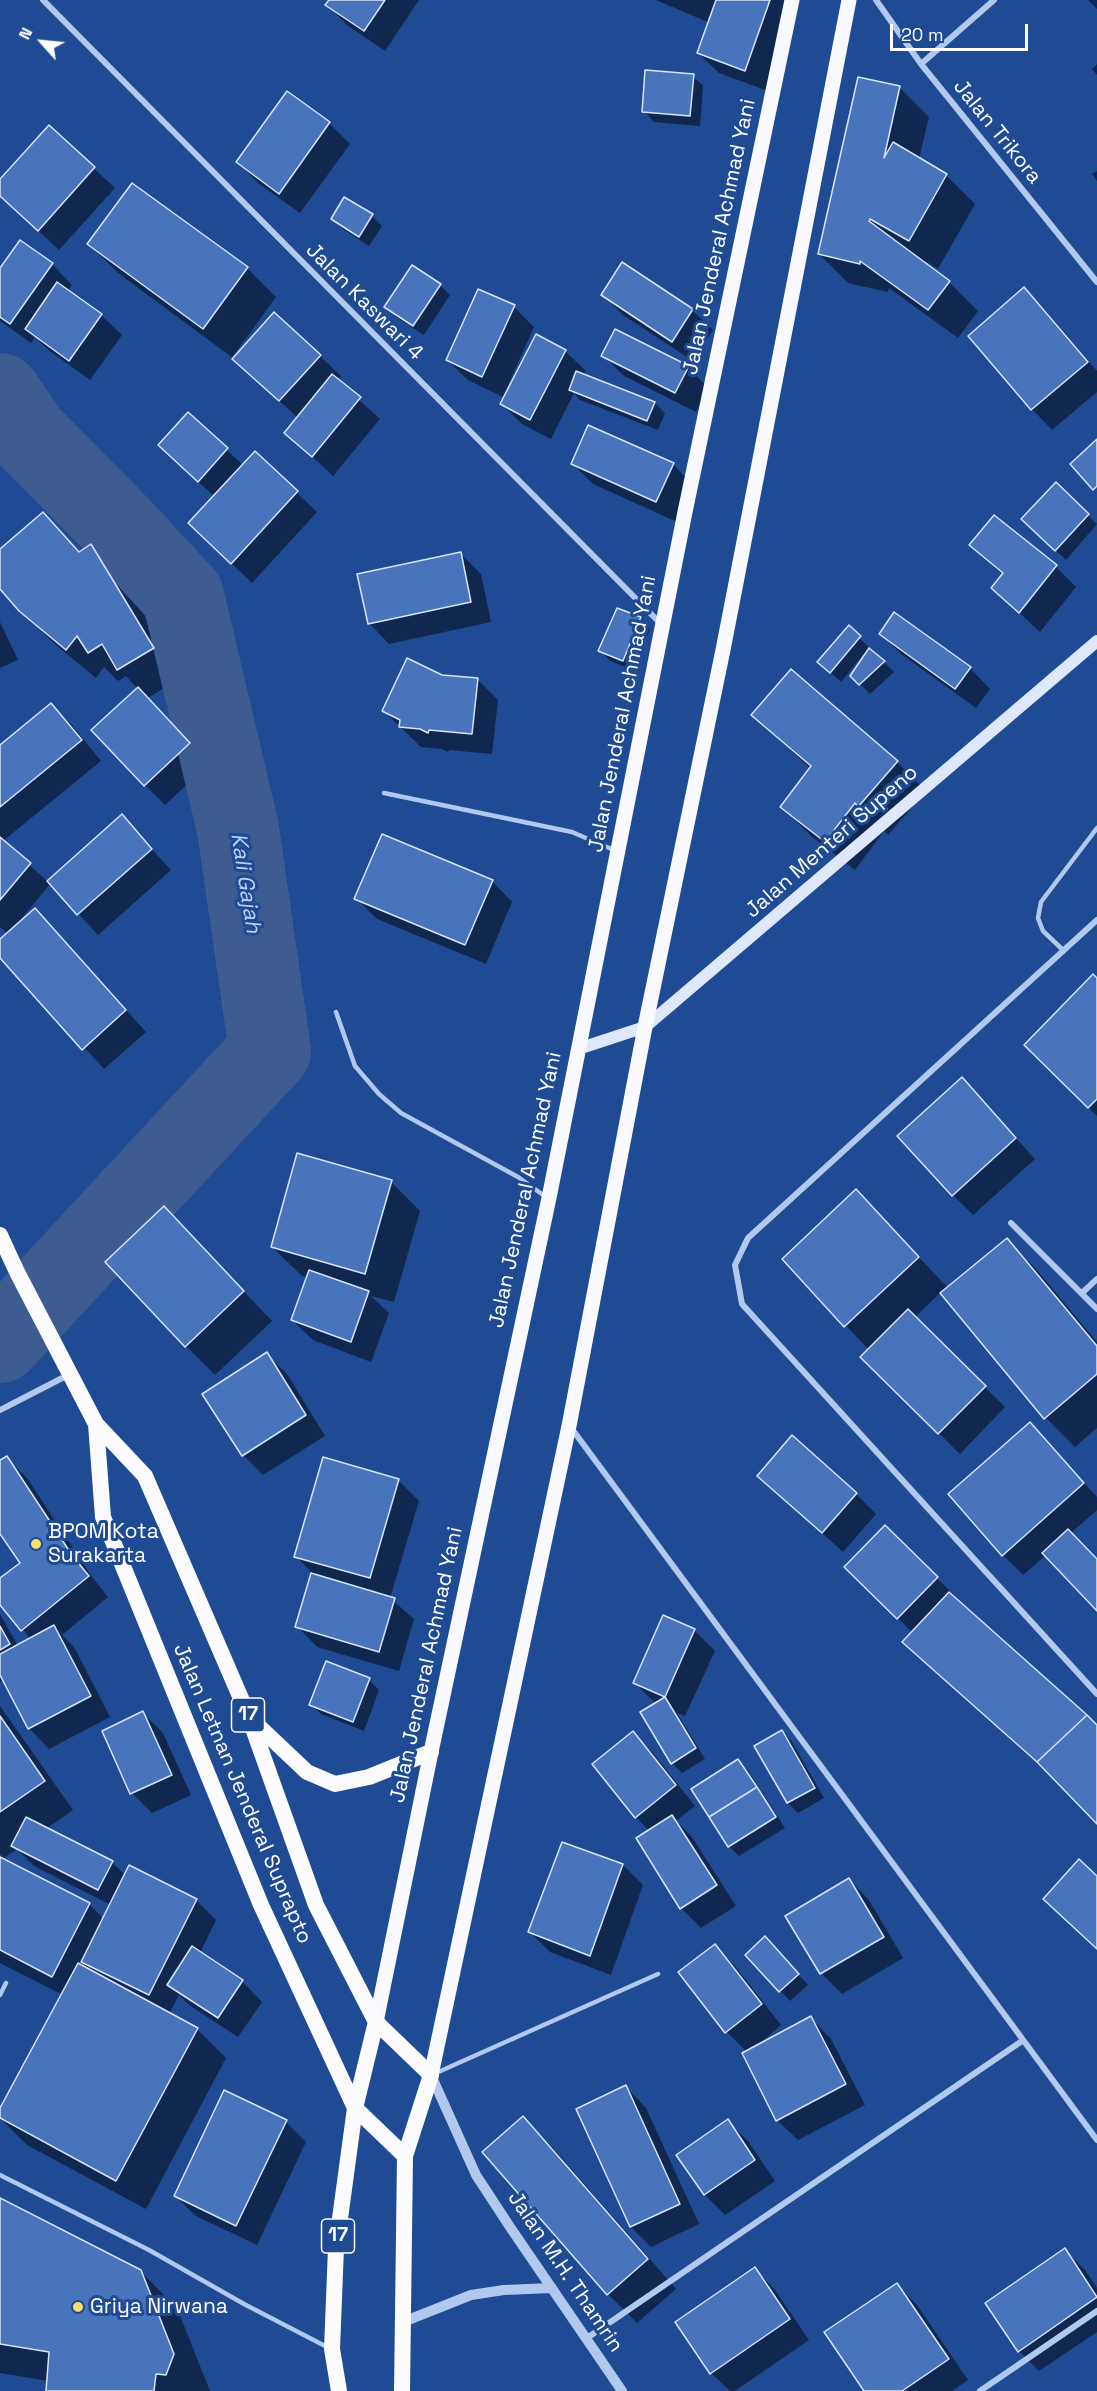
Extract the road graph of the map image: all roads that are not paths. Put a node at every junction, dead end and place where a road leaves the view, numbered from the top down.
1 (43, 0) edge
2 (792, 0) edge
3 (849, 0) edge
4 (876, 0) edge
5 (994, 0) edge
6 (921, 64) junction
7 (1097, 282) edge
8 (663, 626) junction
9 (1097, 641) edge
10 (384, 793) dead end
11 (1097, 828) edge
12 (618, 852) junction
13 (1097, 920) edge
14 (1063, 950) junction
15 (336, 1012) dead end
16 (645, 1027) junction
17 (578, 1049) junction
18 (549, 1198) junction
19 (1011, 1223) dead end
20 (2, 1247) edge
21 (1097, 1279) edge
22 (1082, 1293) junction
23 (1097, 1309) edge
24 (71, 1374) junction
25 (0, 1410) edge
26 (96, 1424) junction
27 (569, 1426) junction
28 (1097, 1694) edge
29 (249, 1717) junction
30 (431, 1752) junction
31 (658, 1974) dead end
32 (6, 1983) dead end
33 (0, 1995) edge
34 (376, 2022) junction
35 (1022, 2041) junction
36 (431, 2075) junction
37 (355, 2108) junction
38 (1097, 2140) edge
39 (405, 2156) junction
40 (0, 2175) edge
41 (476, 2175) joint
42 (552, 2288) junction
43 (1097, 2311) edge
44 (403, 2322) junction
45 (587, 2337) junction
46 (332, 2349) junction
47 (339, 2391) edge
48 (402, 2391) edge
49 (622, 2391) edge
50 (980, 2391) edge

1 - 8 street, Jalan Kaswari 4
2 - 8 main road, Jalan Jenderal Achmad Yani
3 - 16 main road
4 - 6 street, Jalan Trikora
5 - 6 street
6 - 7 street, Jalan Trikora
8 - 12 main road, Jalan Jenderal Achmad Yani
9 - 16 main road, Jalan Menteri Supeno
10 - 12 lane
11 - 14 lane
12 - 17 main road, Jalan Jenderal Achmad Yani
13 - 14 street
14 - 28 street
15 - 18 lane
16 - 17 main road, Jalan Menteri Supeno
16 - 27 main road
17 - 18 main road, Jalan Jenderal Achmad Yani
18 - 30 main road, Jalan Jenderal Achmad Yani
19 - 22 street
20 - 24 highway, Jalan Letnan Jenderal Suprapto / 17
21 - 22 street
22 - 23 street
24 - 25 street
24 - 26 highway, Jalan Letnan Jenderal Suprapto / 17
26 - 29 highway, Jalan Letnan Jenderal Suprapto / 17
26 - 37 highway, Jalan Letnan Jenderal Suprapto / 17
27 - 35 street
27 - 36 main road
29 - 30 highway, 17
29 - 34 highway, Jalan Letnan Jenderal Suprapto / 17
30 - 34 main road, Jalan Jenderal Achmad Yani
31 - 36 lane
32 - 33 lane
34 - 36 highway, Jalan Letnan Jenderal Suprapto / 17
34 - 37 highway, Jalan Jenderal Achmad Yani / 17
35 - 38 street
35 - 45 street
36 - 39 highway
36 - 41 street, Jalan Letnan Jenderal Suprapto
37 - 39 highway, Jalan Letnan Jenderal Suprapto / 17
37 - 46 highway, Jalan Jenderal Achmad Yani / 17
39 - 44 highway
40 - 46 lane
41 - 42 street, Jalan M.H. Thamrin
42 - 44 street
42 - 45 street, Jalan M.H. Thamrin
43 - 50 street
44 - 48 highway
45 - 49 street, Jalan M.H. Thamrin
46 - 47 highway, Jalan Jenderal Achmad Yani / 17

